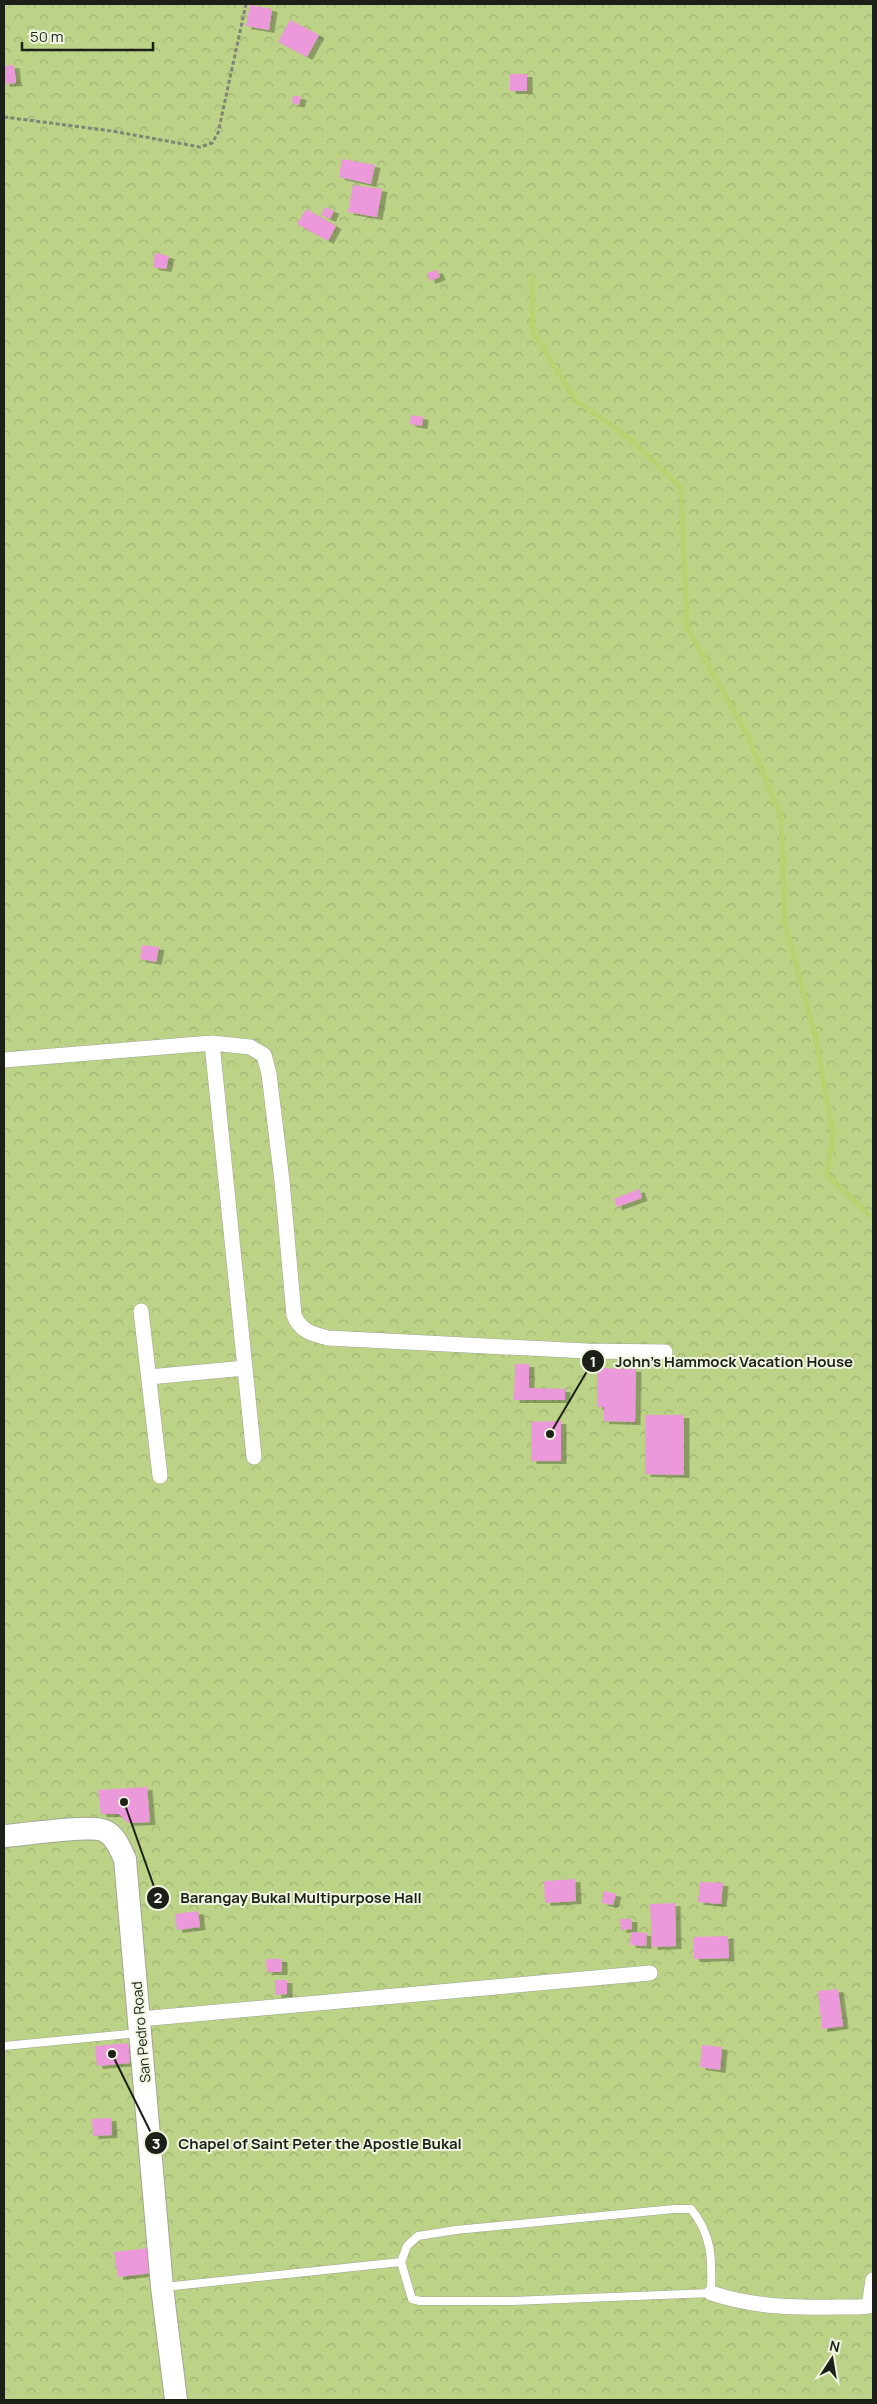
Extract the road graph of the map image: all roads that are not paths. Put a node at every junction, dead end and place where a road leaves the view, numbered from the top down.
1 (212, 1043) junction
2 (4, 1060) edge
3 (141, 1311) dead end
4 (665, 1352) dead end
5 (245, 1368) junction
6 (149, 1377) junction
7 (254, 1457) dead end
8 (160, 1476) dead end
9 (4, 1836) edge
10 (650, 1973) dead end
11 (140, 2026) junction
12 (4, 2046) edge
13 (400, 2262) junction
14 (873, 2280) edge
15 (162, 2287) junction
16 (711, 2294) junction
17 (176, 2400) edge

1 - 2 street
1 - 4 street
1 - 5 street
3 - 6 street
5 - 6 street
5 - 7 street
6 - 8 street
9 - 11 street, San Pedro Road
10 - 11 street
11 - 12 lane
11 - 15 street, San Pedro Road
13 - 15 lane
13 - 16 lane
13 - 16 lane
14 - 16 street
15 - 17 street, San Pedro Road

